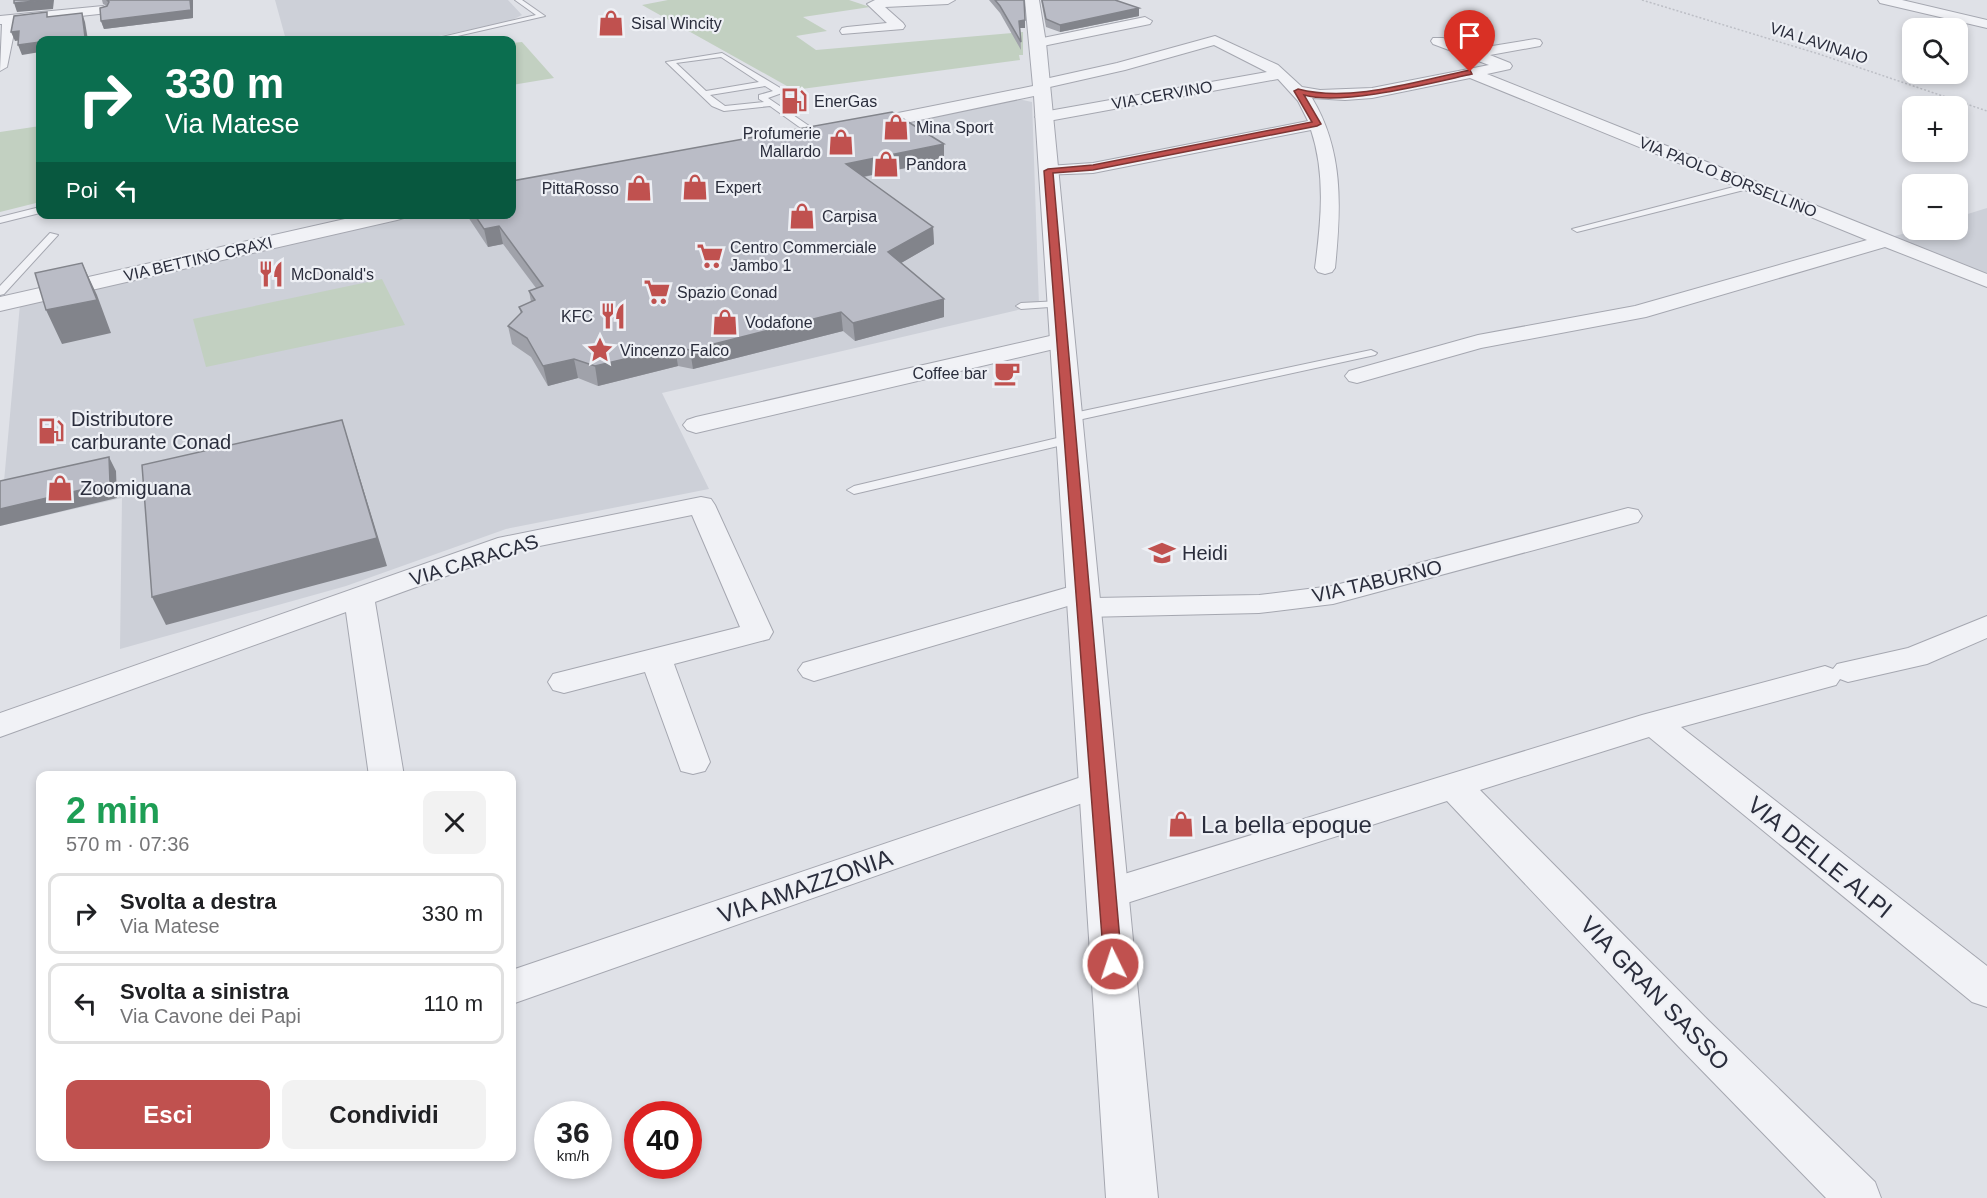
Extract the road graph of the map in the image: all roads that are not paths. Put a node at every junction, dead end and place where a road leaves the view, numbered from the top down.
1 (518, 0) edge
2 (948, 0) edge
3 (1885, 0) edge
4 (1033, 2) edge
5 (1958, 2) dead end
6 (103, 10) edge
7 (1925, 10) junction
8 (5, 20) edge
9 (1145, 21) dead end
10 (1987, 24) edge
11 (847, 31) dead end
12 (451, 36) edge
13 (1438, 41) dead end
14 (1038, 43) junction
15 (1535, 43) dead end
16 (1471, 63) junction
17 (0, 67) edge
18 (1281, 74) junction
19 (767, 83) junction
20 (1298, 91) junction
21 (705, 94) junction
22 (1042, 97) junction
23 (770, 104) junction
24 (1317, 124) junction
25 (815, 134) junction
26 (794, 137) edge
27 (1048, 171) junction
28 (1749, 186) junction
29 (36, 211) edge
30 (372, 219) edge
31 (0, 220) edge
32 (1577, 229) dead end
33 (53, 236) dead end
34 (1887, 240) junction
35 (1325, 268) dead end
36 (1987, 281) edge
37 (0, 292) edge
38 (0, 303) edge
39 (1060, 304) junction
40 (1021, 306) dead end
41 (1063, 340) junction
42 (1371, 353) dead end
43 (1357, 376) dead end
44 (696, 425) dead end
45 (1070, 428) junction
46 (854, 490) dead end
47 (1628, 516) dead end
48 (359, 597) junction
49 (1084, 600) junction
50 (1987, 626) edge
51 (656, 658) junction
52 (814, 670) dead end
53 (564, 682) dead end
54 (1654, 723) junction
55 (0, 725) edge
56 (693, 762) dead end
57 (386, 771) edge
58 (1099, 784) junction
59 (1454, 786) junction
60 (1108, 894) junction
61 (516, 986) edge
62 (1987, 990) edge
63 (1132, 1198) edge
64 (1858, 1198) edge

1 - 12 lane
2 - 11 street
3 - 7 street
4 - 14 street
5 - 7 street
6 - 8 street
7 - 10 street
8 - 17 street
9 - 14 street
13 - 16 street, VIA PAOLO BORSELLINO
14 - 22 street
15 - 16 street
16 - 20 street
16 - 28 street, VIA PAOLO BORSELLINO
18 - 20 street
18 - 22 street, VIA CERVINO
18 - 22 street
19 - 21 lane
19 - 21 lane
19 - 23 lane
20 - 24 street
21 - 23 lane
22 - 25 street
22 - 27 street
23 - 25 lane
24 - 27 street
24 - 35 street
25 - 26 street
27 - 39 street
28 - 32 lane
28 - 34 street, VIA PAOLO BORSELLINO
29 - 31 lane
30 - 38 street, VIA BETTINO CRAXI
33 - 37 lane
34 - 36 street, VIA PAOLO BORSELLINO
34 - 43 street
39 - 40 lane
39 - 41 street
41 - 44 street
41 - 45 street
42 - 45 lane
45 - 46 lane
45 - 49 street
47 - 49 street, VIA TABURNO
48 - 51 street, VIA CARACAS
48 - 55 street, VIA CARACAS
48 - 57 street
49 - 52 street, VIA TABURNO
49 - 58 street
50 - 54 street
51 - 53 street, VIA CARACAS
51 - 56 street
54 - 59 street
54 - 62 street, VIA DELLE ALPI
58 - 60 street
58 - 61 street, VIA AMAZZONIA
59 - 60 street
59 - 64 street, VIA GRAN SASSO
60 - 63 street

